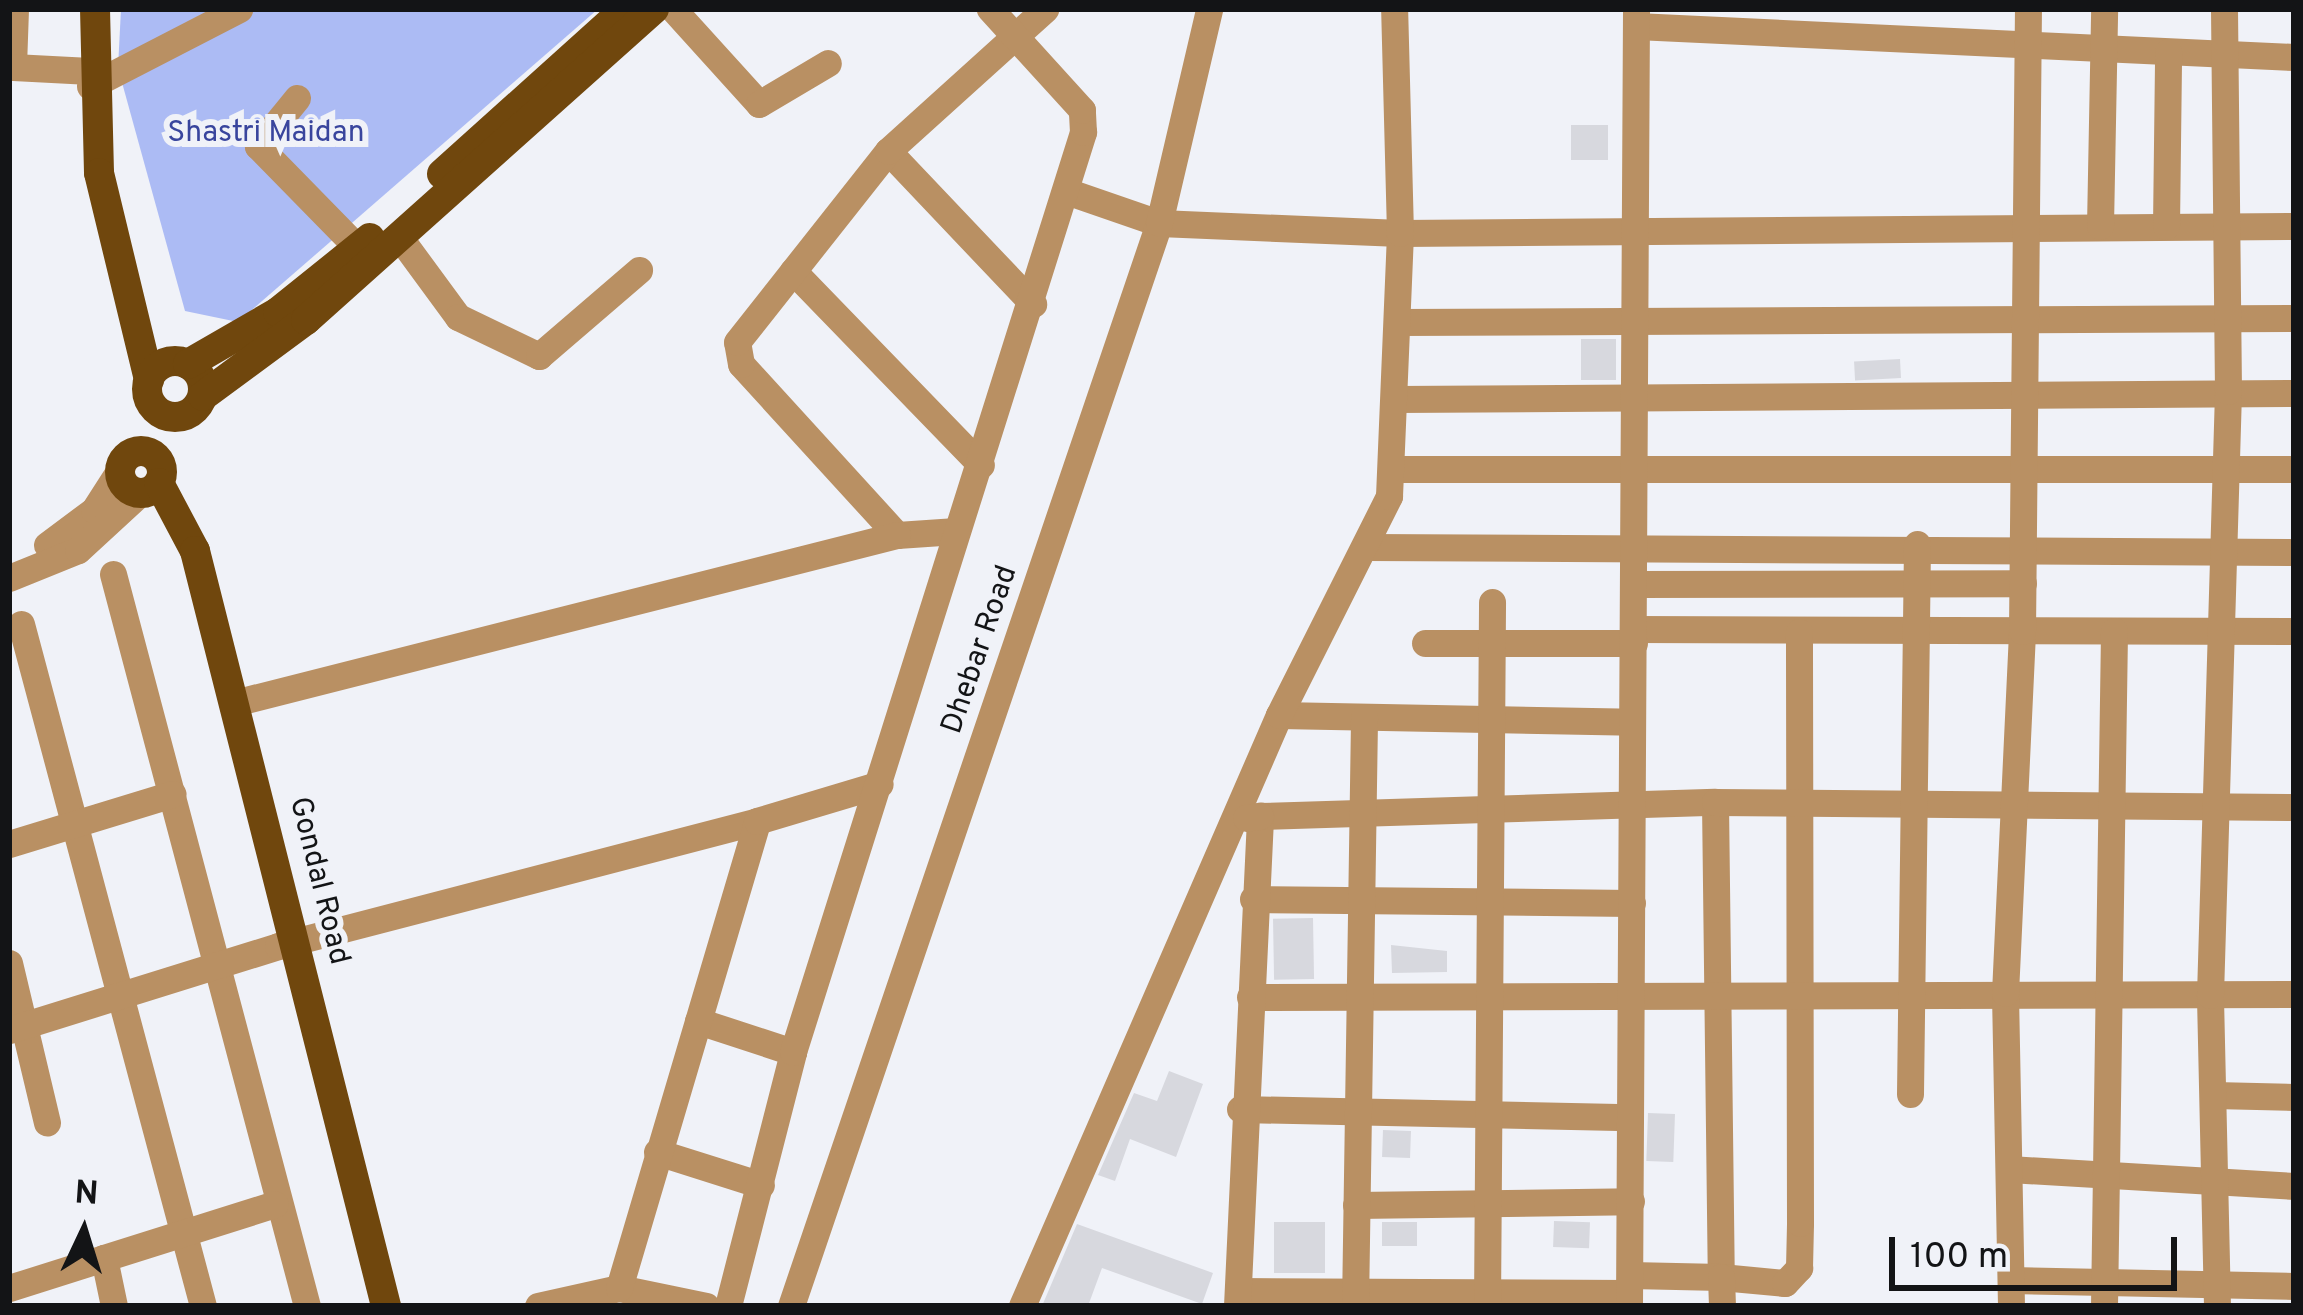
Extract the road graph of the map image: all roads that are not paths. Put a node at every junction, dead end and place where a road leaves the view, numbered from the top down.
1 (15, 9) edge
2 (94, 9) edge
3 (239, 9) edge
4 (626, 9) edge
5 (654, 9) edge
6 (673, 9) edge
7 (990, 9) edge
8 (1045, 9) edge
9 (1209, 9) edge
10 (1394, 9) edge
11 (2028, 9) edge
12 (2104, 9) edge
13 (2224, 9) edge
14 (1636, 17) edge
15 (1016, 37) junction
16 (2027, 46) junction
17 (2104, 50) junction
18 (2168, 52) junction
19 (2222, 54) junction
20 (2294, 57) edge
21 (828, 63) dead end
22 (11, 67) edge
23 (90, 79) junction
24 (297, 98) dead end
25 (888, 152) junction
26 (1066, 191) junction
27 (1159, 223) junction
28 (2100, 226) junction
29 (2166, 226) junction
30 (2223, 226) junction
31 (2294, 226) edge
32 (2026, 227) junction
33 (1400, 233) junction
34 (1636, 236) junction
35 (400, 238) junction
36 (358, 248) junction
37 (640, 270) dead end
38 (793, 271) junction
39 (124, 291) junction
40 (1033, 304) junction
41 (2025, 316) junction
42 (2224, 316) junction
43 (2294, 318) edge
44 (1637, 319) junction
45 (1399, 322) junction
46 (183, 363) junction
47 (2228, 391) junction
48 (150, 393) junction
49 (2294, 393) edge
50 (2024, 394) junction
51 (1635, 397) junction
52 (1396, 399) junction
53 (193, 406) junction
54 (982, 465) junction
55 (2024, 465) junction
56 (1635, 466) junction
57 (1394, 469) junction
58 (2224, 469) junction
59 (2294, 469) edge
60 (144, 475) junction
61 (956, 531) junction
62 (897, 535) junction
63 (1917, 544) junction
64 (2023, 544) junction
65 (1366, 547) junction
66 (1634, 548) junction
67 (2222, 549) junction
68 (2294, 553) edge
69 (9, 559) edge
70 (113, 574) dead end
71 (9, 578) edge
72 (1917, 579) junction
73 (2023, 583) junction
74 (1634, 584) junction
75 (1492, 602) dead end
76 (21, 624) dead end
77 (1917, 630) junction
78 (2022, 631) junction
79 (2294, 631) edge
80 (1799, 632) junction
81 (2114, 632) junction
82 (2220, 633) junction
83 (1634, 636) junction
84 (1425, 643) dead end
85 (1492, 643) junction
86 (234, 703) junction
87 (1279, 715) junction
88 (1364, 717) junction
89 (1492, 719) junction
90 (1632, 722) junction
91 (880, 784) junction
92 (173, 794) junction
93 (1715, 802) junction
94 (1802, 802) junction
95 (1914, 802) junction
96 (1630, 803) junction
97 (2013, 803) junction
98 (2114, 804) junction
99 (2216, 806) junction
100 (2294, 807) edge
101 (1494, 808) junction
102 (1363, 809) junction
103 (1250, 817) junction
104 (757, 820) junction
105 (76, 824) junction
106 (9, 844) edge
107 (1363, 898) junction
108 (1253, 899) junction
109 (1495, 902) junction
110 (1632, 903) junction
111 (287, 944) junction
112 (9, 964) edge
113 (211, 974) junction
114 (1632, 991) junction
115 (1358, 992) junction
116 (1721, 992) junction
117 (1917, 992) junction
118 (1493, 993) junction
119 (2005, 993) junction
120 (1803, 994) junction
121 (2113, 994) junction
122 (2294, 994) edge
123 (2210, 995) junction
124 (114, 996) junction
125 (1250, 997) junction
126 (698, 1021) junction
127 (16, 1028) edge
128 (793, 1052) junction
129 (1910, 1094) dead end
130 (2213, 1095) junction
131 (2294, 1097) edge
132 (1240, 1108) junction
133 (1357, 1112) junction
134 (1491, 1114) junction
135 (1630, 1118) junction
136 (47, 1124) dead end
137 (657, 1152) junction
138 (2009, 1169) junction
139 (2107, 1172) junction
140 (2214, 1185) junction
141 (761, 1186) junction
142 (2294, 1186) edge
143 (1630, 1201) junction
144 (275, 1204) junction
145 (1356, 1205) junction
146 (1489, 1207) junction
147 (185, 1232) junction
148 (104, 1258) junction
149 (2294, 1286) edge
150 (9, 1288) edge
151 (619, 1288) junction
152 (1630, 1291) edge
153 (1722, 1292) edge
154 (2104, 1292) edge
155 (2011, 1293) edge
156 (2217, 1293) edge
157 (1238, 1298) edge
158 (1355, 1298) edge
159 (1487, 1300) edge
160 (114, 1306) edge
161 (203, 1306) edge
162 (307, 1306) edge
163 (367, 1306) edge
164 (386, 1306) edge
165 (538, 1306) edge
166 (706, 1306) edge
167 (728, 1306) edge
168 (791, 1306) edge
169 (1022, 1306) edge

1 - 22 street
2 - 23 main road
3 - 23 street
4 - 36 main road
5 - 35 main road
6 - 21 street
7 - 15 street
8 - 15 street
9 - 27 street, Dhebar Road
10 - 33 street
11 - 16 street
12 - 17 street
13 - 19 street
14 - 16 street
14 - 34 street
15 - 25 street
15 - 26 street
16 - 17 street
16 - 32 street
17 - 18 street
17 - 28 street
18 - 19 street
18 - 29 street
19 - 20 street
19 - 30 street
22 - 23 street
23 - 39 main road
24 - 36 street
25 - 38 street
25 - 40 street
26 - 27 street
26 - 40 street
27 - 33 street
27 - 168 street, Dhebar Road
28 - 29 street
28 - 32 street
29 - 30 street
30 - 31 street
30 - 42 street
32 - 34 street
32 - 41 street
33 - 34 street
33 - 45 street
34 - 44 street
35 - 37 street
35 - 53 main road
36 - 46 main road
38 - 54 street
38 - 62 street
39 - 46 main road
39 - 48 main road
40 - 54 street
41 - 42 street
41 - 44 street
41 - 50 street
42 - 43 street
42 - 47 street
44 - 45 street
44 - 51 street
45 - 52 street
46 - 48 main road
46 - 53 main road
47 - 49 street
47 - 50 street
47 - 58 street
48 - 53 main road
48 - 60 main road
50 - 51 street
50 - 55 street
51 - 52 street
51 - 56 street
52 - 57 street
53 - 60 main road
54 - 61 street
55 - 56 street
55 - 58 street
55 - 64 street
56 - 57 street
56 - 66 street
57 - 65 street
58 - 59 street
58 - 67 street
60 - 69 street
60 - 71 street
60 - 86 main road, Gondal Road
60 - 111 main road, Gondal Road
61 - 62 street
61 - 91 street
62 - 86 street
63 - 64 street
63 - 66 street
63 - 72 street
64 - 67 street
64 - 73 street
65 - 66 street
65 - 87 street
66 - 74 street
67 - 68 street
67 - 82 street
70 - 92 street
72 - 73 street
72 - 74 street
72 - 77 street
73 - 78 street
74 - 83 street
75 - 85 street
76 - 105 street
77 - 78 street
77 - 80 street
77 - 95 street
78 - 81 street
78 - 97 street
79 - 82 street
80 - 83 street
80 - 94 street
81 - 82 street
81 - 98 street
82 - 99 street
83 - 85 street
83 - 90 street
84 - 85 street
85 - 89 street
86 - 111 main road, Gondal Road
87 - 88 street
87 - 103 street
88 - 89 street
88 - 102 street
89 - 90 street
89 - 101 street
90 - 96 street
91 - 104 street
91 - 128 street
92 - 105 street
92 - 113 street
93 - 94 street
93 - 96 street
93 - 116 street
94 - 95 street
94 - 120 street
95 - 97 street
95 - 117 street
96 - 101 street
96 - 110 street
97 - 98 street
97 - 119 street
98 - 99 street
98 - 121 street
99 - 100 street
99 - 123 street
101 - 102 street
101 - 109 street
102 - 103 street
102 - 107 street
103 - 108 street
103 - 169 street
104 - 111 street
104 - 126 street
105 - 106 street
105 - 124 street
107 - 108 street
107 - 109 street
107 - 115 street
108 - 125 street
109 - 110 street
109 - 118 street
110 - 114 street
111 - 113 street
111 - 163 main road, Gondal Road
111 - 164 main road, Gondal Road
112 - 127 street
113 - 124 street
113 - 144 street
114 - 116 street
114 - 118 street
114 - 135 street
115 - 118 street
115 - 125 street
115 - 133 street
116 - 120 street
116 - 153 street
117 - 119 street
117 - 120 street
117 - 129 street
118 - 134 street
119 - 121 street
119 - 138 street
120 - 153 street
121 - 123 street
121 - 139 street
122 - 123 street
123 - 130 street
124 - 127 street
124 - 147 street
125 - 132 street
126 - 128 street
126 - 137 street
127 - 136 street
128 - 141 street
130 - 131 street
130 - 140 street
132 - 133 street
132 - 157 street
133 - 134 street
133 - 145 street
134 - 135 street
134 - 146 street
135 - 143 street
137 - 141 street
137 - 151 street
138 - 139 street
138 - 155 street
139 - 140 street
139 - 154 street
140 - 142 street
140 - 156 street
141 - 167 street
143 - 146 street
143 - 152 street
144 - 147 street
144 - 162 street
145 - 146 street
145 - 158 street
146 - 159 street
147 - 148 street
147 - 161 street
148 - 150 street
148 - 160 street
149 - 156 street
151 - 165 street
151 - 166 street
152 - 153 street
152 - 159 street
154 - 155 street
154 - 156 street
157 - 158 street
158 - 159 street

